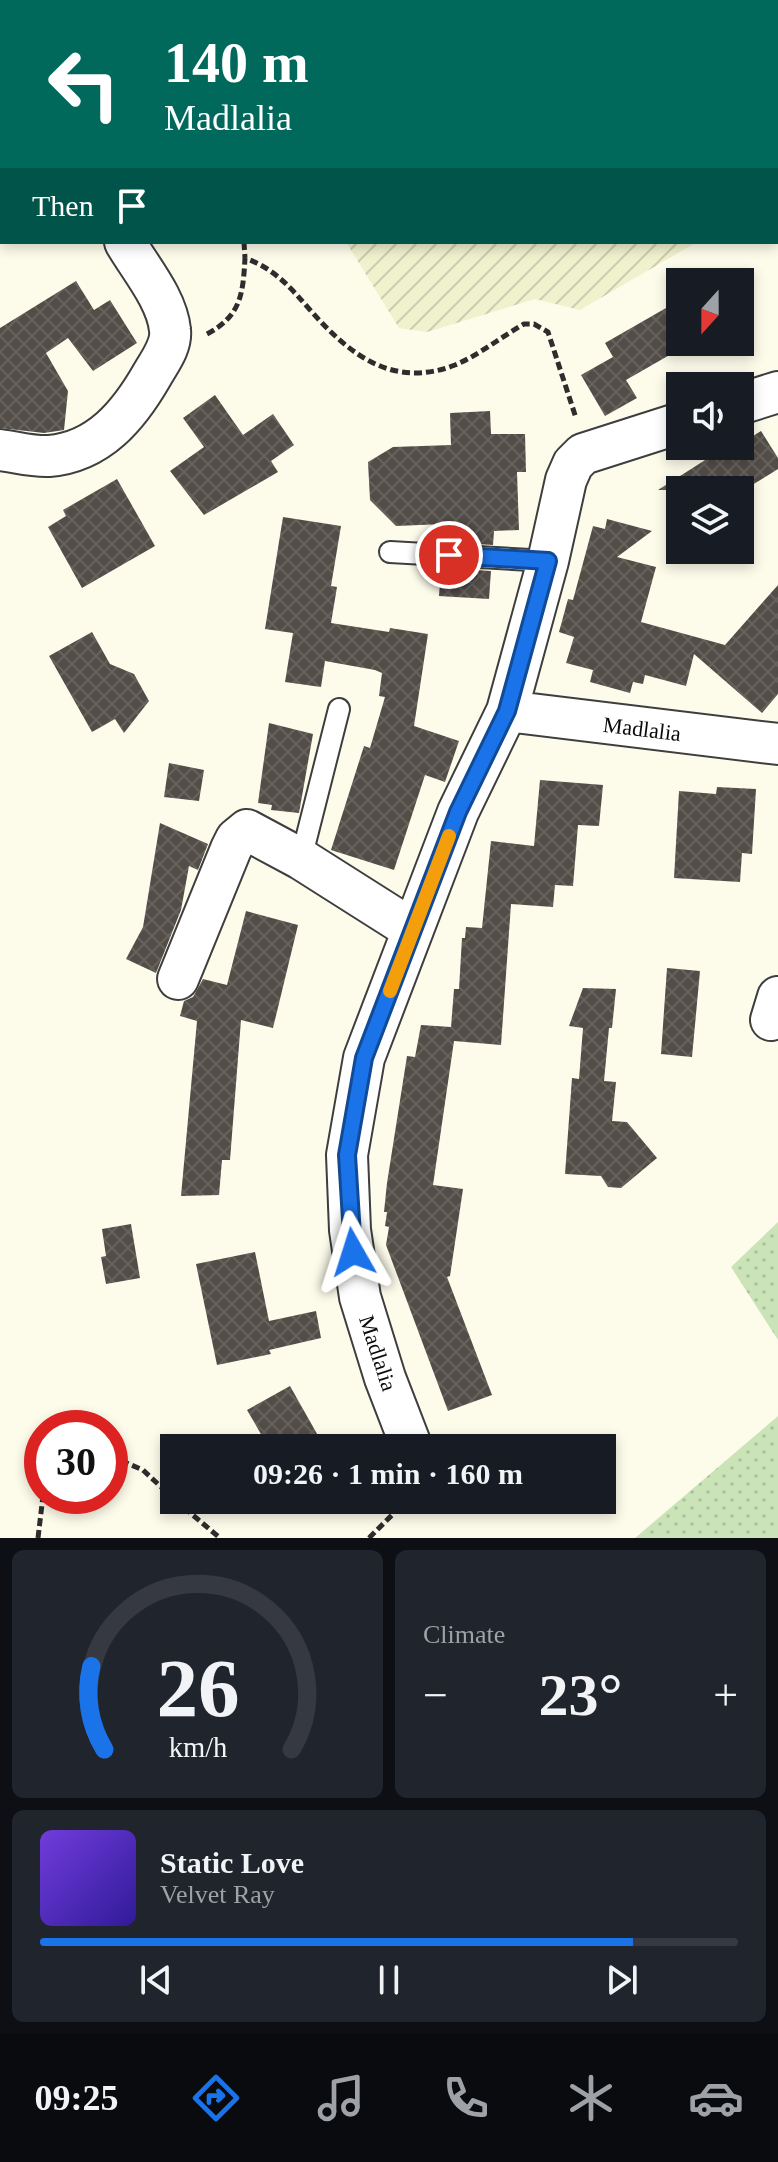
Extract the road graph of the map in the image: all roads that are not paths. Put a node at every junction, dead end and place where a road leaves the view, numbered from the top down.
1 (126, 244) edge
2 (778, 392) edge
3 (754, 400) edge
4 (666, 427) edge
5 (0, 450) edge
6 (390, 552) dead end
7 (548, 561) junction
8 (339, 709) dead end
9 (507, 711) junction
10 (778, 744) edge
11 (301, 859) junction
12 (413, 930) junction
13 (178, 979) dead end
14 (407, 1434) edge

1 - 5 street
2 - 3 street
4 - 7 street, Madlalia
6 - 7 lane
7 - 9 street, Madlalia
8 - 11 lane
9 - 10 street, Madlalia
9 - 12 street, Madlalia
11 - 12 street
11 - 13 street
12 - 14 street, Madlalia

